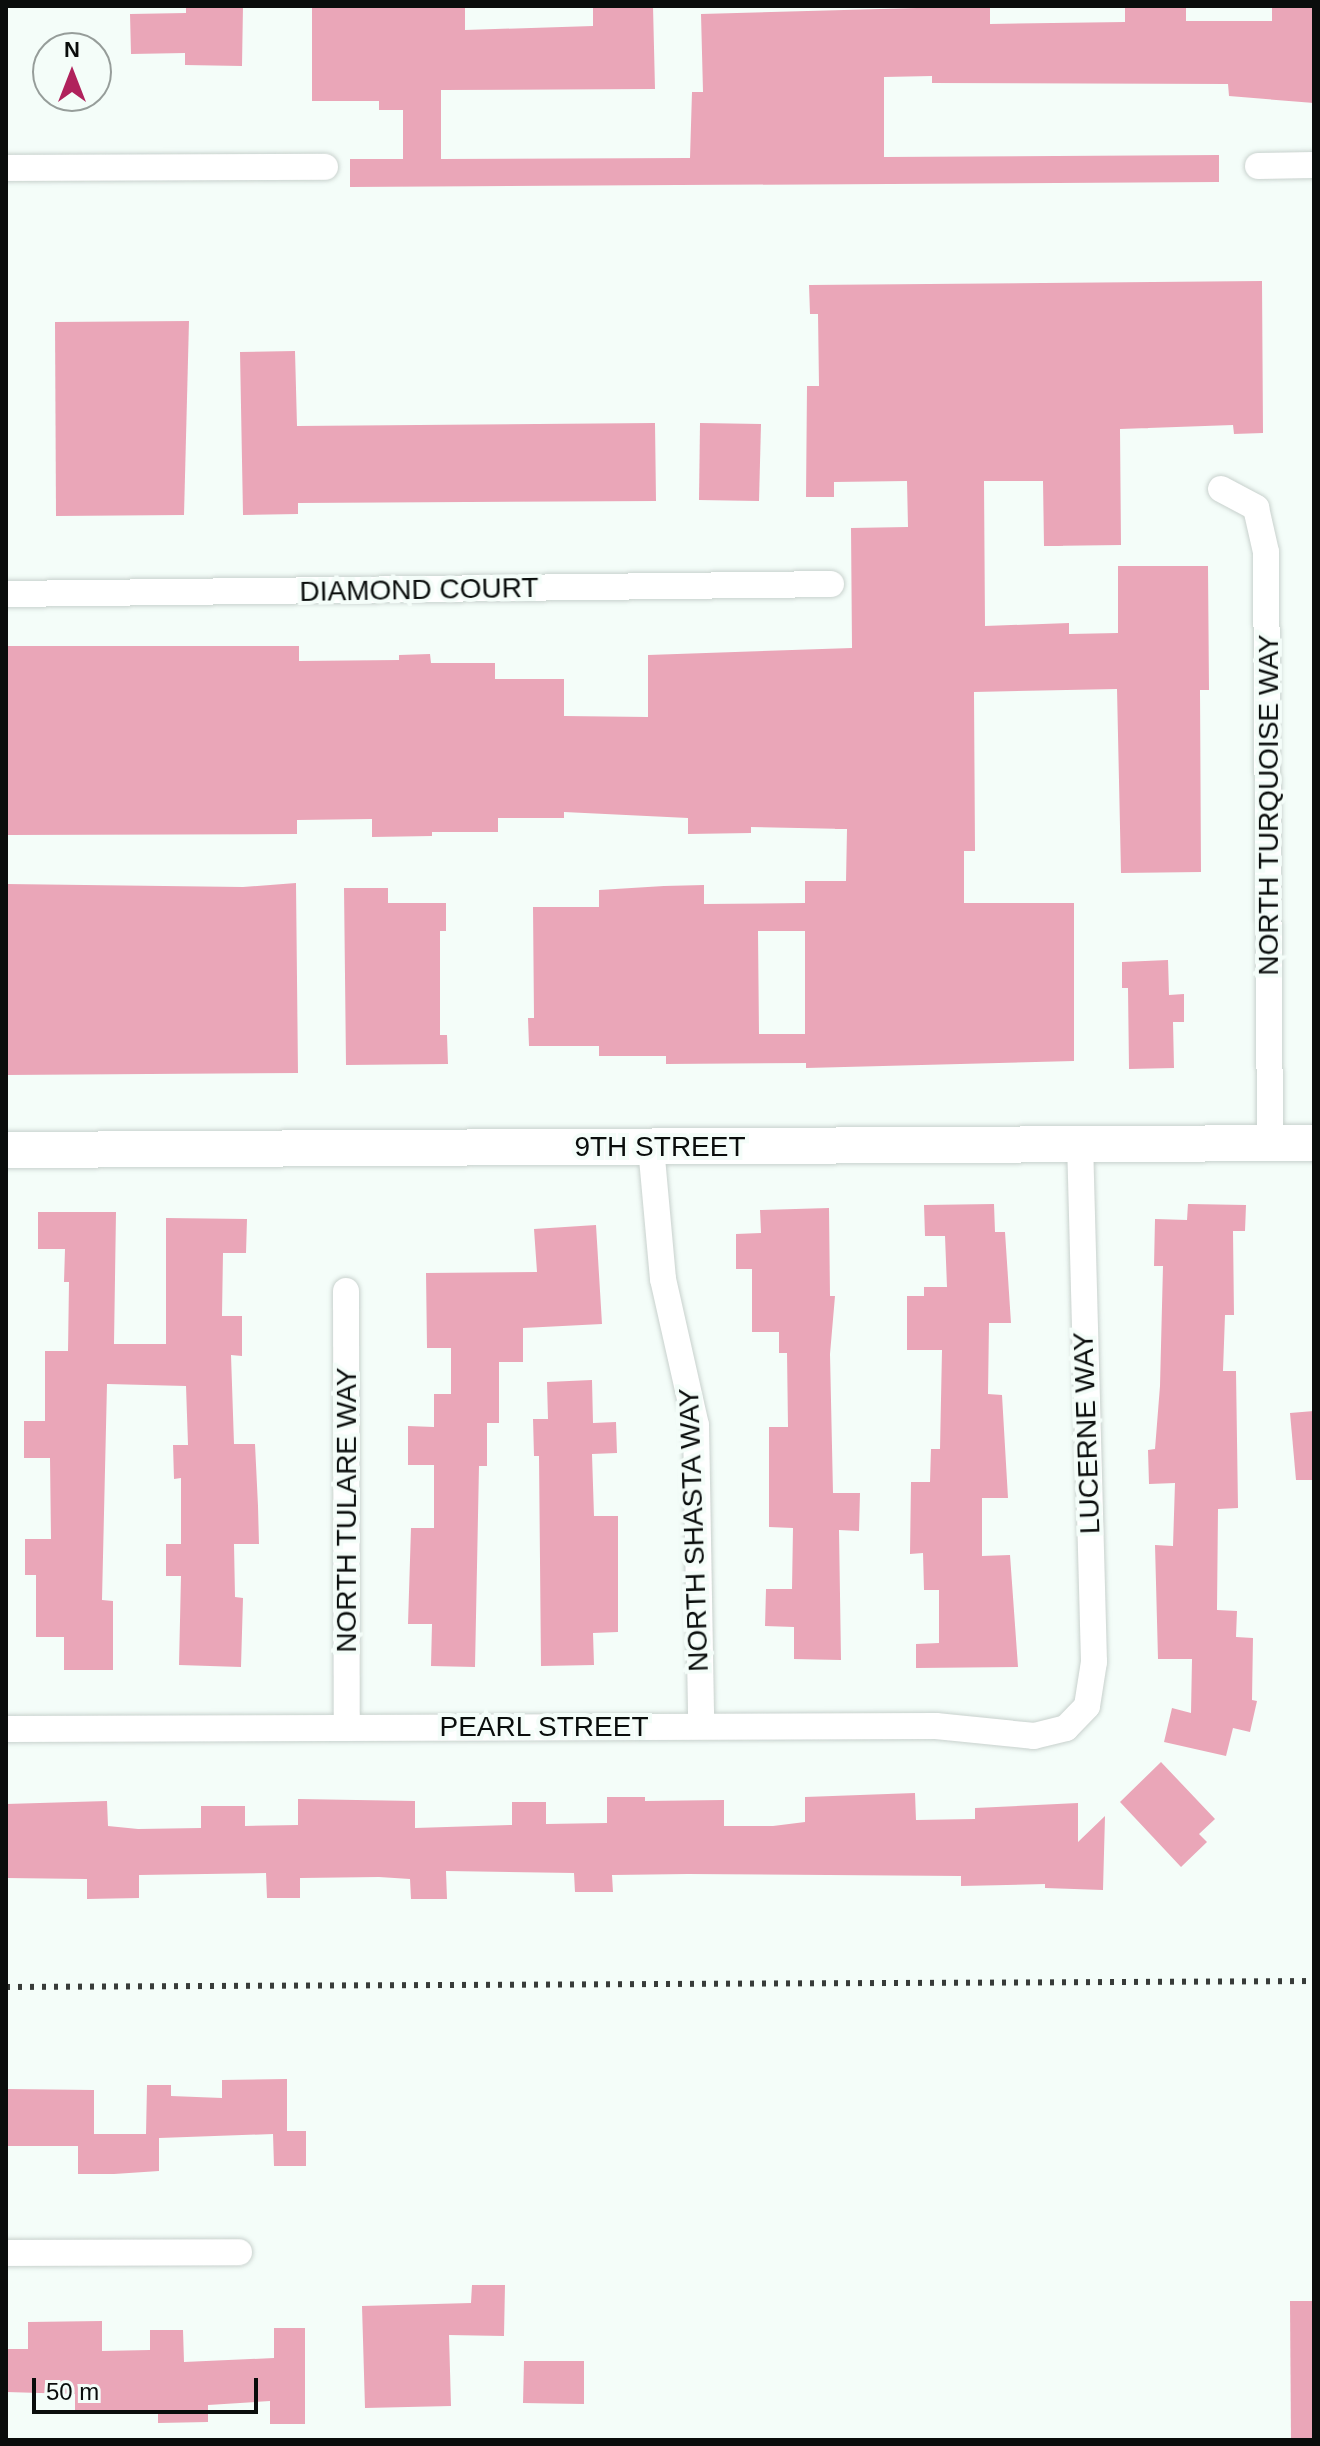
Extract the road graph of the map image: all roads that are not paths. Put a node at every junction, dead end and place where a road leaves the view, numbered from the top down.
1 (1314, 165) edge
2 (1258, 166) dead end
3 (325, 167) dead end
4 (6, 168) edge
5 (1221, 489) dead end
6 (831, 584) dead end
7 (6, 594) edge
8 (1080, 1142) junction
9 (1270, 1143) junction
10 (1314, 1143) edge
11 (651, 1147) junction
12 (6, 1150) edge
13 (346, 1291) dead end
14 (1078, 1719) joint
15 (701, 1725) junction
16 (347, 1728) junction
17 (6, 1729) edge
18 (239, 2252) dead end
19 (6, 2253) edge

1 - 2 street
3 - 4 street
5 - 9 street, NORTH TURQUOISE WAY
6 - 7 street, DIAMOND COURT
8 - 9 street, 9TH STREET
8 - 11 street, 9TH STREET
8 - 14 street, LUCERNE WAY
9 - 10 street, 9TH STREET
11 - 12 street, 9TH STREET
11 - 15 street, NORTH SHASTA WAY
13 - 16 street, NORTH TULARE WAY
14 - 15 street, PEARL STREET
15 - 16 street, PEARL STREET
16 - 17 street, PEARL STREET
18 - 19 street

